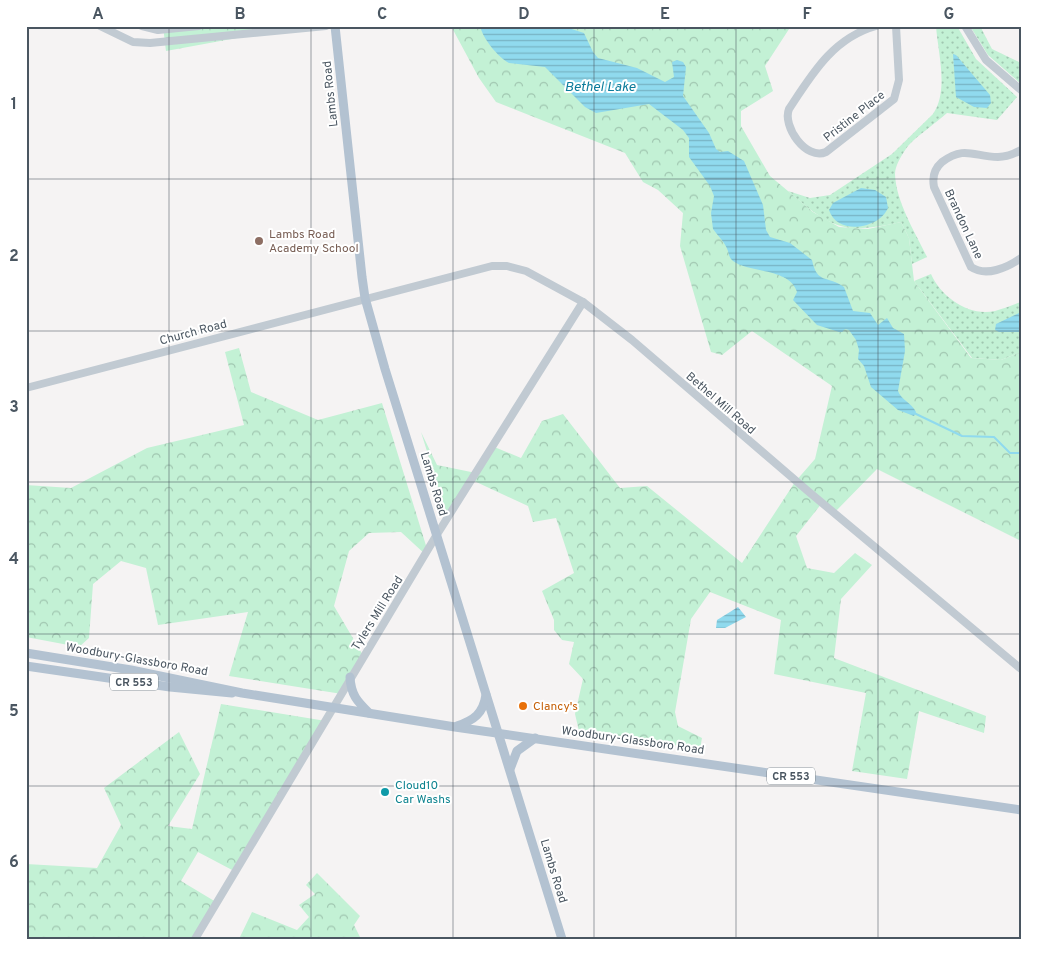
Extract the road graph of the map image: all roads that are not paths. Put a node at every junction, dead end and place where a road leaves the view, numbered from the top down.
1 (142, 26) edge
2 (199, 26) edge
3 (326, 26) edge
4 (336, 26) edge
5 (876, 26) edge
6 (896, 26) edge
7 (965, 26) edge
8 (170, 28) edge
9 (101, 29) edge
10 (171, 41) junction
11 (1021, 90) edge
12 (1021, 150) edge
13 (1021, 258) edge
14 (365, 298) junction
15 (583, 302) junction
16 (26, 388) edge
17 (436, 536) junction
18 (26, 653) edge
19 (26, 666) edge
20 (1021, 670) edge
21 (350, 677) junction
22 (486, 692) junction
23 (242, 693) junction
24 (334, 707) junction
25 (369, 713) junction
26 (455, 727) junction
27 (498, 733) junction
28 (535, 738) junction
29 (510, 772) junction
30 (1021, 810) edge
31 (195, 939) edge
32 (562, 939) edge

1 - 8 street
2 - 8 street
3 - 10 street
4 - 14 main road, Lambs Road
5 - 6 street, Pristine Place
7 - 11 street
8 - 10 street
9 - 10 street
12 - 13 street, Brandon Lane
14 - 15 street, Bethel Mill Road
14 - 16 street, Church Road
14 - 17 main road, Lambs Road
15 - 17 street, Tylers Mill Road
15 - 20 street, Bethel Mill Road
17 - 21 street, Tylers Mill Road
17 - 22 main road, Lambs Road
18 - 23 main road, Woodbury-Glassboro Road / CR 553
19 - 23 main road, Woodbury-Glassboro Road / CR 553
21 - 24 street, Tylers Mill Road
21 - 25 main road
22 - 26 main road
22 - 27 main road, Lambs Road
23 - 24 main road, Woodbury-Glassboro Road / CR 553
24 - 25 main road, Woodbury-Glassboro Road / CR 553
24 - 31 street, Tylers Mill Road
25 - 26 main road, Woodbury-Glassboro Road / CR 553
26 - 27 main road, Woodbury-Glassboro Road / CR 553
27 - 28 main road, Woodbury-Glassboro Road / CR 553
27 - 29 main road, Lambs Road
28 - 29 main road
28 - 30 main road, Woodbury-Glassboro Road / CR 553
29 - 32 main road, Lambs Road

